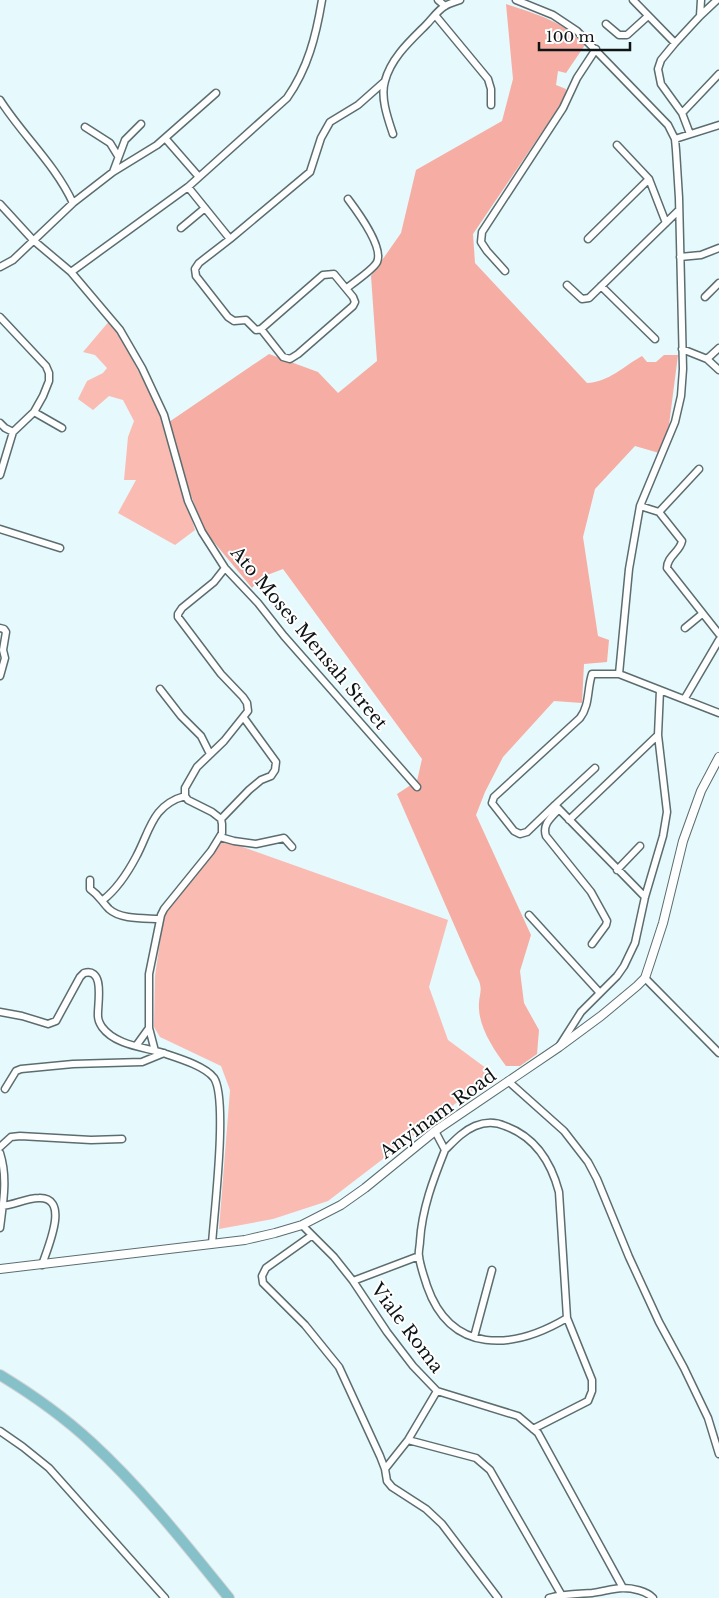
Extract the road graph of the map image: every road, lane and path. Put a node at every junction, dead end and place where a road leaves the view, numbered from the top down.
1 (322, 0) edge
2 (438, 0) edge
3 (460, 0) edge
4 (516, 0) edge
5 (633, 0) edge
6 (701, 0) edge
7 (717, 0) edge
8 (445, 6) junction
9 (435, 15) junction
10 (648, 16) junction
11 (700, 16) junction
12 (606, 24) dead end
13 (675, 43) junction
14 (596, 49) junction
15 (719, 74) edge
16 (384, 82) junction
17 (216, 93) dead end
18 (0, 100) edge
19 (491, 105) dead end
20 (682, 113) junction
21 (141, 124) dead end
22 (719, 124) edge
23 (85, 127) dead end
24 (393, 134) dead end
25 (690, 134) junction
26 (165, 138) junction
27 (675, 139) junction
28 (617, 145) dead end
29 (118, 156) junction
30 (113, 172) junction
31 (200, 177) junction
32 (649, 179) junction
33 (188, 187) junction
34 (348, 199) dead end
35 (73, 203) junction
36 (0, 204) edge
37 (205, 208) junction
38 (679, 210) junction
39 (666, 222) junction
40 (181, 228) dead end
41 (230, 239) junction
42 (588, 239) dead end
43 (33, 240) junction
44 (719, 248) edge
45 (680, 257) junction
46 (0, 267) edge
47 (505, 271) dead end
48 (71, 272) junction
49 (719, 283) edge
50 (567, 285) dead end
51 (601, 286) junction
52 (346, 288) junction
53 (705, 297) dead end
54 (0, 317) edge
55 (261, 328) junction
56 (655, 339) dead end
57 (719, 348) edge
58 (682, 349) junction
59 (707, 359) junction
60 (719, 370) edge
61 (34, 412) junction
62 (0, 423) edge
63 (62, 428) dead end
64 (13, 432) junction
65 (699, 469) dead end
66 (0, 475) edge
67 (640, 506) junction
68 (659, 512) junction
69 (0, 529) edge
70 (60, 548) dead end
71 (225, 568) junction
72 (702, 614) junction
73 (0, 628) edge
74 (685, 628) dead end
75 (719, 634) edge
76 (719, 640) edge
77 (619, 674) junction
78 (0, 676) edge
79 (160, 689) dead end
80 (660, 690) junction
81 (684, 698) junction
82 (719, 712) edge
83 (244, 718) junction
84 (658, 735) junction
85 (210, 754) junction
86 (719, 757) edge
87 (595, 768) dead end
88 (417, 787) dead end
89 (185, 796) junction
90 (557, 807) junction
91 (221, 820) junction
92 (569, 820) junction
93 (220, 837) junction
94 (640, 846) dead end
95 (292, 847) dead end
96 (617, 870) junction
97 (90, 880) dead end
98 (645, 897) junction
99 (103, 900) junction
100 (528, 915) dead end
101 (160, 919) junction
102 (592, 944) dead end
103 (645, 978) junction
104 (600, 993) junction
105 (0, 1012) edge
106 (148, 1028) junction
107 (136, 1046) junction
108 (558, 1048) junction
109 (155, 1051) junction
110 (164, 1053) junction
111 (719, 1053) edge
112 (508, 1081) junction
113 (5, 1089) dead end
114 (435, 1131) junction
115 (122, 1140) dead end
116 (0, 1147) edge
117 (445, 1150) junction
118 (0, 1153) edge
119 (1, 1206) edge
120 (302, 1225) junction
121 (0, 1228) edge
122 (311, 1236) junction
123 (212, 1244) junction
124 (419, 1256) junction
125 (42, 1265) junction
126 (0, 1269) edge
127 (492, 1270) dead end
128 (353, 1281) junction
129 (567, 1318) junction
130 (474, 1337) junction
131 (0, 1375) edge
132 (437, 1390) junction
133 (533, 1429) junction
134 (0, 1431) edge
135 (408, 1440) junction
136 (719, 1454) edge
137 (385, 1468) junction
138 (623, 1588) junction
139 (560, 1594) junction
140 (165, 1598) edge
141 (229, 1598) edge
142 (498, 1598) edge
143 (549, 1598) edge
144 (653, 1598) edge

1 - 31 street
2 - 8 street
3 - 8 street
4 - 14 street
5 - 10 street
6 - 11 street
7 - 11 street
8 - 9 street
9 - 16 street
9 - 19 street
10 - 12 street
10 - 13 street
11 - 13 street
13 - 20 street
14 - 27 street
14 - 47 street
15 - 20 street
16 - 24 street
16 - 41 street
17 - 26 street
18 - 35 street
20 - 25 street
21 - 29 street
22 - 25 street
23 - 29 street
25 - 27 street
26 - 30 street
26 - 31 street
27 - 38 street
28 - 32 street
29 - 30 street
30 - 35 street
31 - 33 street
32 - 39 street
32 - 42 street
33 - 37 street
33 - 48 street
34 - 52 street
35 - 43 street
36 - 43 street, Ato Moses Mensah Street
37 - 40 street
37 - 41 street
38 - 39 street
38 - 45 street
39 - 51 street
41 - 55 street
43 - 46 street
43 - 48 street, Ato Moses Mensah Street
44 - 45 street
45 - 58 street
48 - 71 street, Ato Moses Mensah Street
49 - 53 street
50 - 51 street
51 - 56 street
52 - 55 street
52 - 55 street
54 - 61 street
57 - 59 street
58 - 59 street
58 - 67 street
59 - 60 street
61 - 63 street
61 - 64 street
62 - 64 street
64 - 66 street
65 - 68 street
67 - 68 street
67 - 77 street
68 - 72 street
69 - 70 street
71 - 83 street
71 - 88 street, Ato Moses Mensah Street
72 - 74 street
72 - 75 street
73 - 78 street
76 - 81 street
77 - 80 street
77 - 90 street
79 - 85 street
80 - 81 street
80 - 84 street
81 - 82 street
83 - 85 street
83 - 91 street
84 - 92 street
84 - 98 street
85 - 89 street
86 - 103 street, Anyinam Road
87 - 90 street
89 - 91 street
89 - 99 street
90 - 92 street
90 - 102 street
91 - 93 street
92 - 96 street
93 - 95 street
93 - 101 street
94 - 96 street
96 - 98 street
97 - 99 street
98 - 104 street
99 - 101 street
100 - 104 street
101 - 106 street
103 - 108 street, Anyinam Road
103 - 111 street
104 - 108 street
105 - 107 street
106 - 107 street
106 - 109 street
107 - 109 street
108 - 112 street, Anyinam Road
109 - 110 street
110 - 113 street
110 - 123 street
112 - 114 street, Anyinam Road
112 - 136 street
114 - 117 street
114 - 120 street, Anyinam Road
115 - 116 street
117 - 124 street
117 - 129 street
118 - 119 street
119 - 121 street
119 - 125 street
120 - 122 street, Viale Roma
120 - 123 street, Anyinam Road
122 - 128 street, Viale Roma
122 - 137 street
123 - 125 street, Anyinam Road
124 - 128 street
124 - 130 street
125 - 126 street, Anyinam Road
127 - 130 street
128 - 132 street, Viale Roma
129 - 130 street
129 - 133 street
131 - 141 main road
132 - 133 street, Viale Roma
132 - 135 street
133 - 138 street, Viale Roma
134 - 140 street
135 - 137 street
135 - 139 street
137 - 142 street
138 - 139 street
138 - 144 street
139 - 143 street

